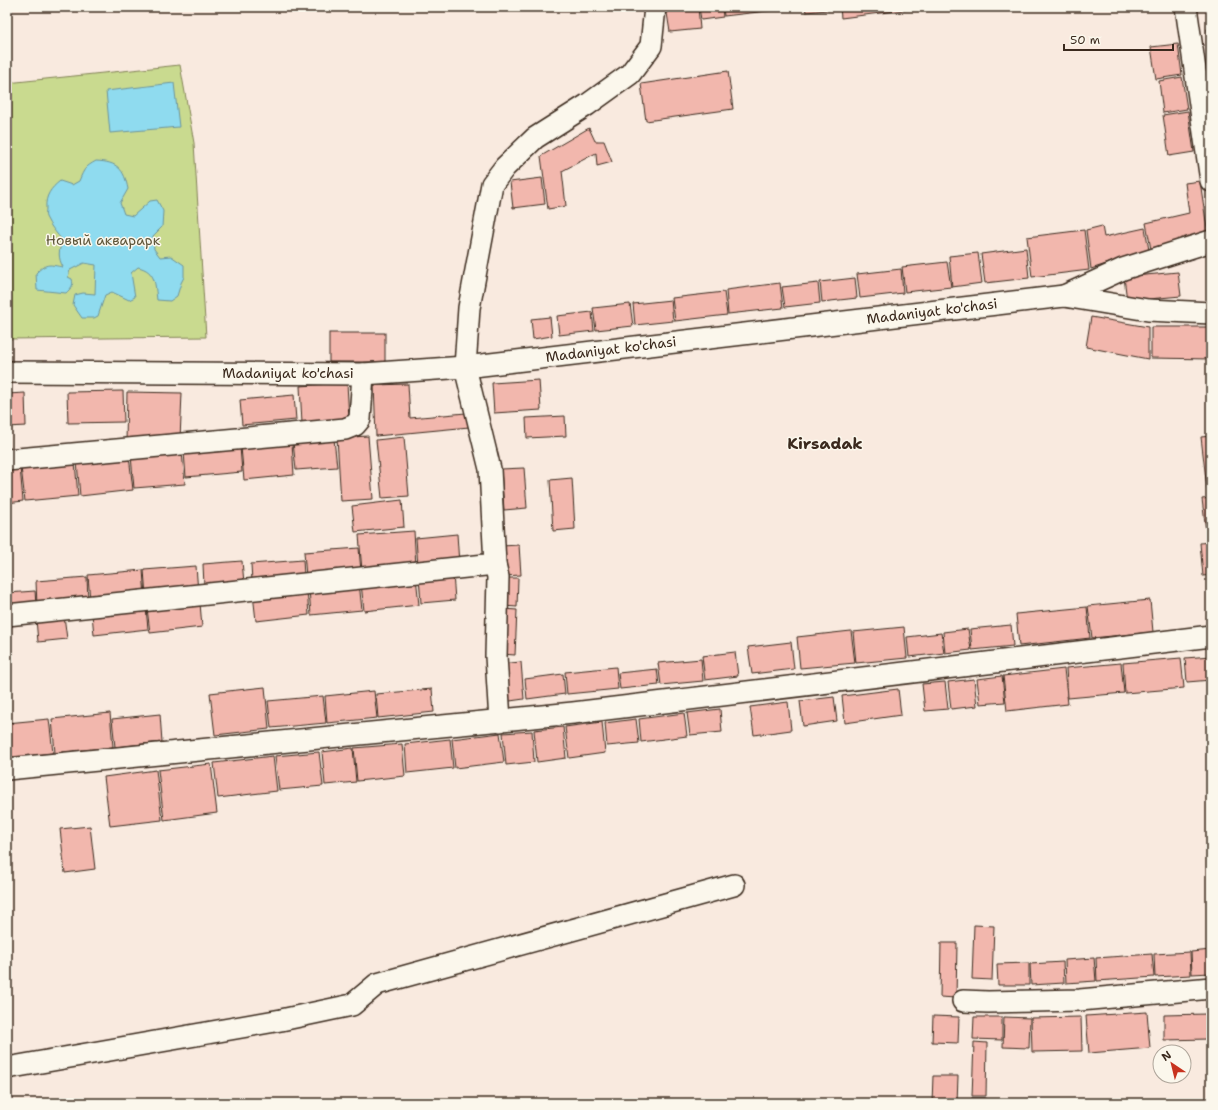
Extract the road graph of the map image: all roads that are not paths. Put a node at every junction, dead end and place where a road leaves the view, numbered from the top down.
1 (656, 7) edge
2 (1186, 7) edge
3 (1211, 181) edge
4 (1211, 241) edge
5 (1064, 296) junction
6 (1211, 313) edge
7 (465, 367) junction
8 (7, 372) edge
9 (363, 374) junction
10 (7, 460) edge
11 (495, 564) junction
12 (7, 615) edge
13 (1211, 636) edge
14 (500, 721) junction
15 (7, 769) edge
16 (734, 885) dead end
17 (1211, 988) edge
18 (963, 1001) dead end
19 (7, 1068) edge

1 - 7 street
2 - 3 street
4 - 5 street
5 - 6 street, Madaniyat ko'chasi
5 - 7 street, Madaniyat ko'chasi
7 - 9 street, Madaniyat ko'chasi
7 - 11 street
8 - 9 street, Madaniyat ko'chasi
9 - 10 street
11 - 12 street
11 - 14 street
13 - 14 street
14 - 15 street
16 - 19 street
17 - 18 street

